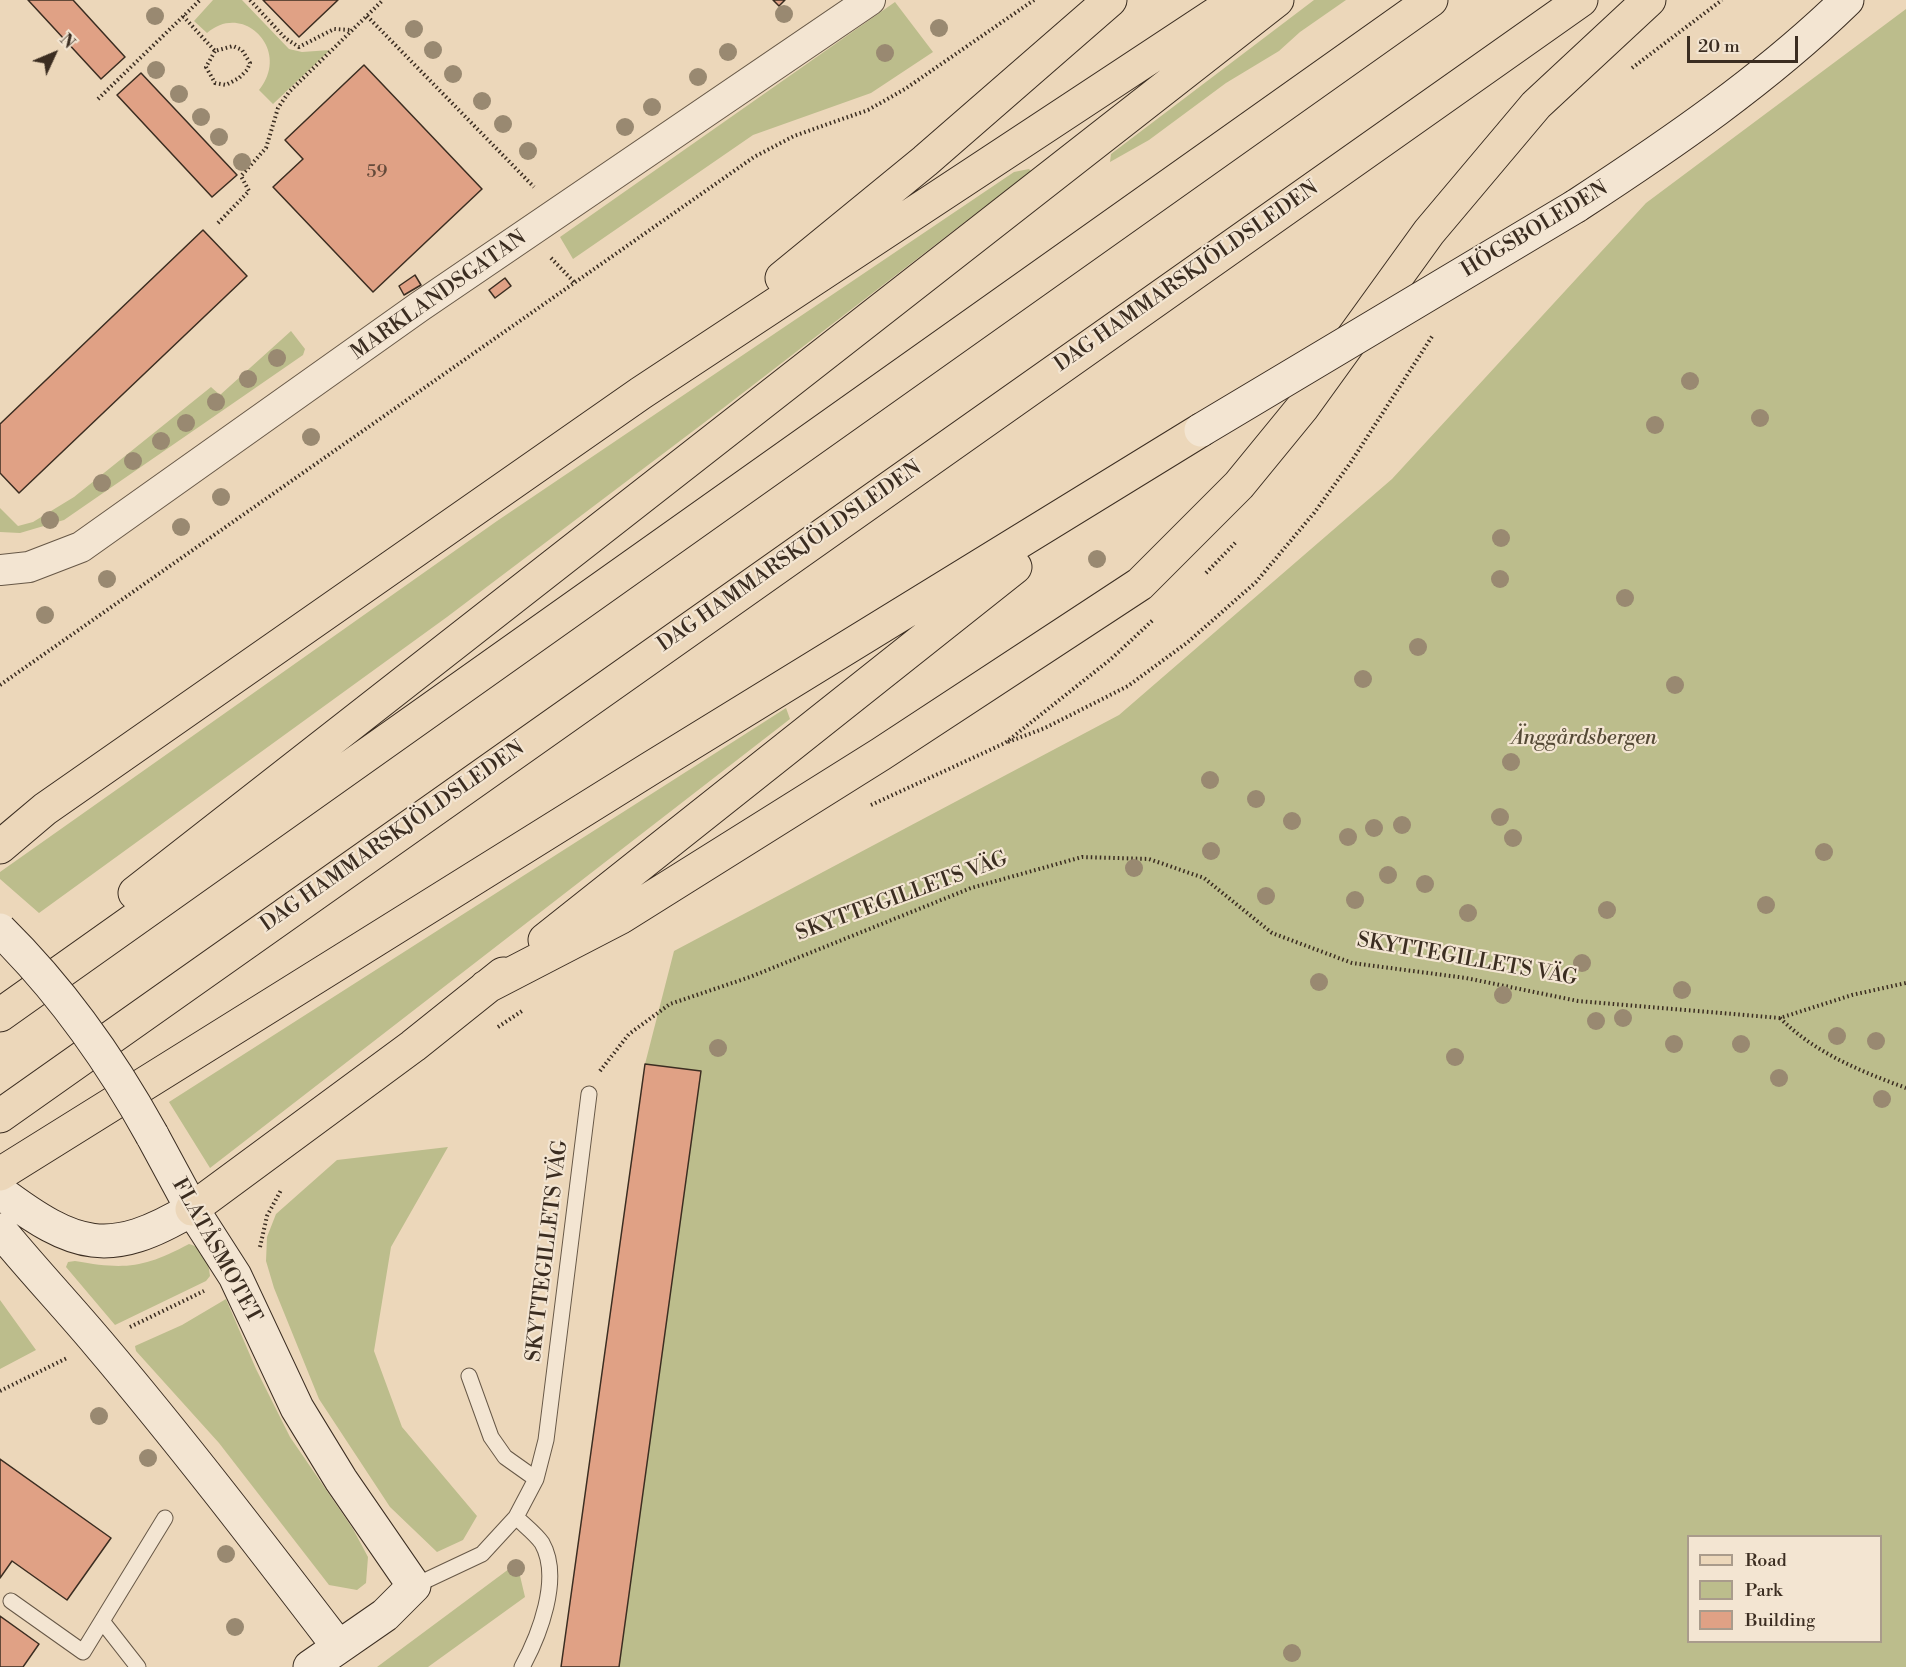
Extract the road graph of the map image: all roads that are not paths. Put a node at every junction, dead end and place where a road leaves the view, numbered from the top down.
1 (870, 0) edge
2 (1110, 0) edge
3 (1237, 0) edge
4 (1278, 0) edge
5 (1431, 0) edge
6 (1581, 0) edge
7 (1649, 0) edge
8 (1847, 0) edge
9 (641, 393) junction
10 (1201, 430) joint
11 (1126, 478) junction
12 (0, 570) edge
13 (45, 809) junction
14 (0, 821) edge
15 (0, 847) edge
16 (0, 930) edge
17 (486, 987) junction
18 (0, 1007) edge
19 (0, 1015) edge
20 (589, 1094) road end
21 (0, 1116) edge
22 (0, 1174) edge
23 (192, 1209) junction
24 (8, 1210) edge
25 (469, 1376) dead end
26 (536, 1479) junction
27 (516, 1516) junction
28 (165, 1518) dead end
29 (414, 1586) junction
30 (11, 1601) dead end
31 (102, 1622) junction
32 (338, 1646) junction
33 (138, 1667) edge
34 (310, 1667) edge
35 (522, 1667) edge

1 - 12 street, MARKLANDSGATAN
2 - 9 main road
3 - 9 main road
4 - 18 main road
5 - 19 main road
6 - 21 main road, DAG HAMMARSKJÖLDSLEDEN
7 - 17 main road
8 - 10 street, HÖGSBOLEDEN, bridge
9 - 13 main road
10 - 11 main road
11 - 17 main road
11 - 22 main road
13 - 14 main road
13 - 15 main road
16 - 23 street, FLATÅSMOTET, bridge
17 - 23 main road
20 - 26 lane, SKYTTEGILLETS VÄG
23 - 24 street
23 - 29 street, FLATÅSMOTET
24 - 32 street
25 - 26 lane
26 - 27 lane, SKYTTEGILLETS VÄG
27 - 29 lane, SKYTTEGILLETS VÄG
27 - 35 lane
28 - 31 lane
29 - 32 street
30 - 31 lane
31 - 33 lane
32 - 34 street

